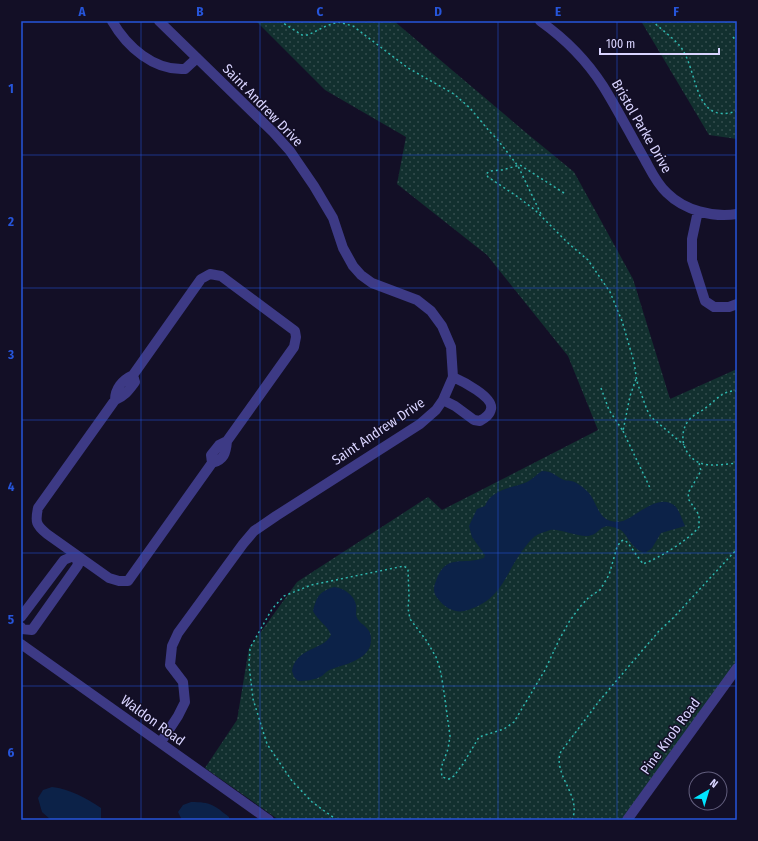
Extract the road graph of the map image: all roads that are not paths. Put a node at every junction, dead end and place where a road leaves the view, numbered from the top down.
1 (112, 21) edge
2 (159, 21) edge
3 (540, 21) edge
4 (197, 58) junction
5 (698, 211) junction
6 (737, 214) edge
7 (737, 304) edge
8 (453, 377) junction
9 (442, 400) junction
10 (76, 555) junction
11 (21, 617) edge
12 (22, 629) edge
13 (21, 644) edge
14 (737, 668) edge
15 (161, 742) junction
16 (269, 820) edge
17 (627, 820) edge

1 - 4 street
2 - 4 street, Saint Andrew Drive
3 - 5 street, Bristol Parke Drive
4 - 8 street, Saint Andrew Drive
5 - 6 street, Bristol Parke Drive
5 - 7 street
8 - 9 street, Saint Andrew Drive
8 - 9 street
9 - 15 street, Saint Andrew Drive
10 - 10 street
10 - 11 street
10 - 12 street
13 - 15 street, Waldon Road
14 - 17 street, Pine Knob Road
15 - 16 street, Waldon Road

